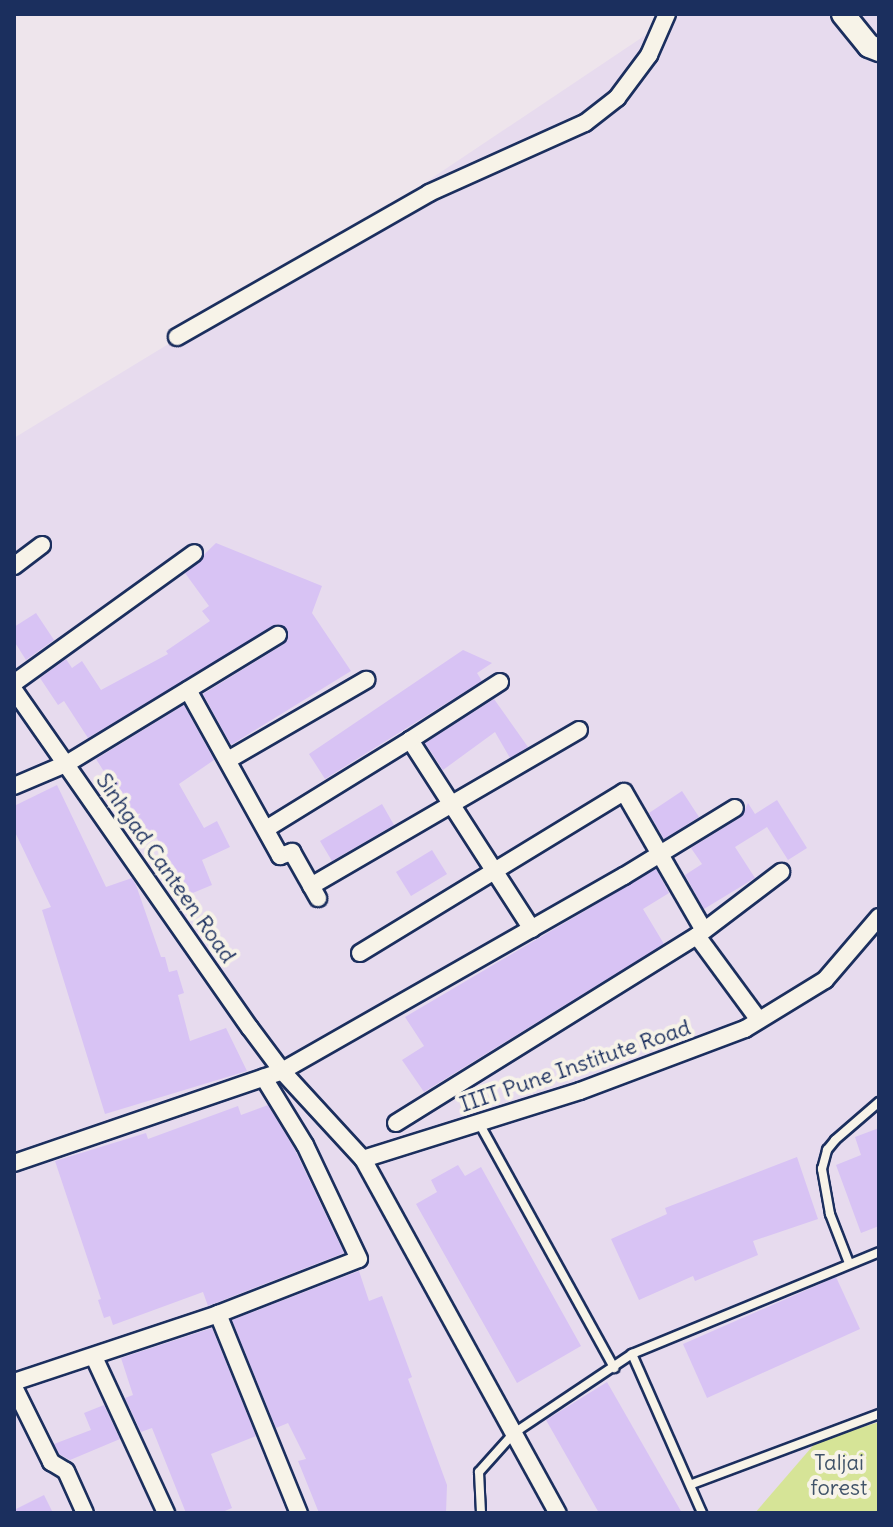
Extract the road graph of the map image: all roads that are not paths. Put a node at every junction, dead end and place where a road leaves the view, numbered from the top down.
1 (667, 14) edge
2 (843, 14) edge
3 (879, 50) edge
4 (177, 337) dead end
5 (42, 545) dead end
6 (194, 553) dead end
7 (14, 566) edge
8 (278, 635) dead end
9 (366, 680) dead end
10 (500, 682) dead end
11 (14, 683) edge
12 (14, 690) edge
13 (188, 690) junction
14 (579, 730) dead end
15 (410, 740) junction
16 (228, 760) junction
17 (68, 763) junction
18 (14, 786) edge
19 (451, 805) junction
20 (735, 808) dead end
21 (266, 829) junction
22 (660, 854) junction
23 (494, 871) junction
24 (781, 872) dead end
25 (879, 917) edge
26 (532, 929) junction
27 (700, 932) junction
28 (360, 953) dead end
29 (759, 1020) junction
30 (282, 1071) junction
31 (264, 1078) junction
32 (879, 1102) edge
33 (396, 1123) dead end
34 (479, 1123) junction
35 (363, 1159) junction
36 (14, 1163) edge
37 (879, 1252) edge
38 (849, 1263) junction
39 (218, 1314) junction
40 (632, 1354) junction
41 (94, 1357) junction
42 (614, 1368) junction
43 (14, 1384) edge
44 (879, 1414) edge
45 (514, 1433) junction
46 (692, 1484) junction
47 (85, 1513) edge
48 (166, 1513) edge
49 (299, 1513) edge
50 (481, 1513) edge
51 (558, 1513) edge
52 (702, 1513) edge

1 - 4 street
2 - 3 street
5 - 7 street
6 - 11 street
8 - 13 street
9 - 16 street
10 - 15 street
12 - 17 street, Sinhgad Canteen Road
13 - 16 street
13 - 17 street
14 - 19 street
15 - 19 street
15 - 21 street
16 - 21 street
17 - 18 street
17 - 30 street, Sinhgad Canteen Road
19 - 21 street
19 - 23 street
20 - 22 street
22 - 23 street
22 - 26 street
22 - 27 street
23 - 26 street
23 - 28 street
24 - 27 street
25 - 29 street, IIIT Pune Institute Road
26 - 30 street
27 - 29 street
27 - 33 street
29 - 34 street, IIIT Pune Institute Road
30 - 31 street
30 - 35 street
31 - 36 street
31 - 39 street
32 - 38 lane
34 - 35 street, IIIT Pune Institute Road
34 - 42 lane
35 - 45 street
37 - 38 lane
38 - 40 lane
39 - 41 street
39 - 49 street
40 - 42 lane
40 - 46 lane
41 - 43 street
41 - 48 street
42 - 45 lane
43 - 47 street
44 - 46 lane
45 - 50 lane
45 - 51 street
46 - 52 lane

